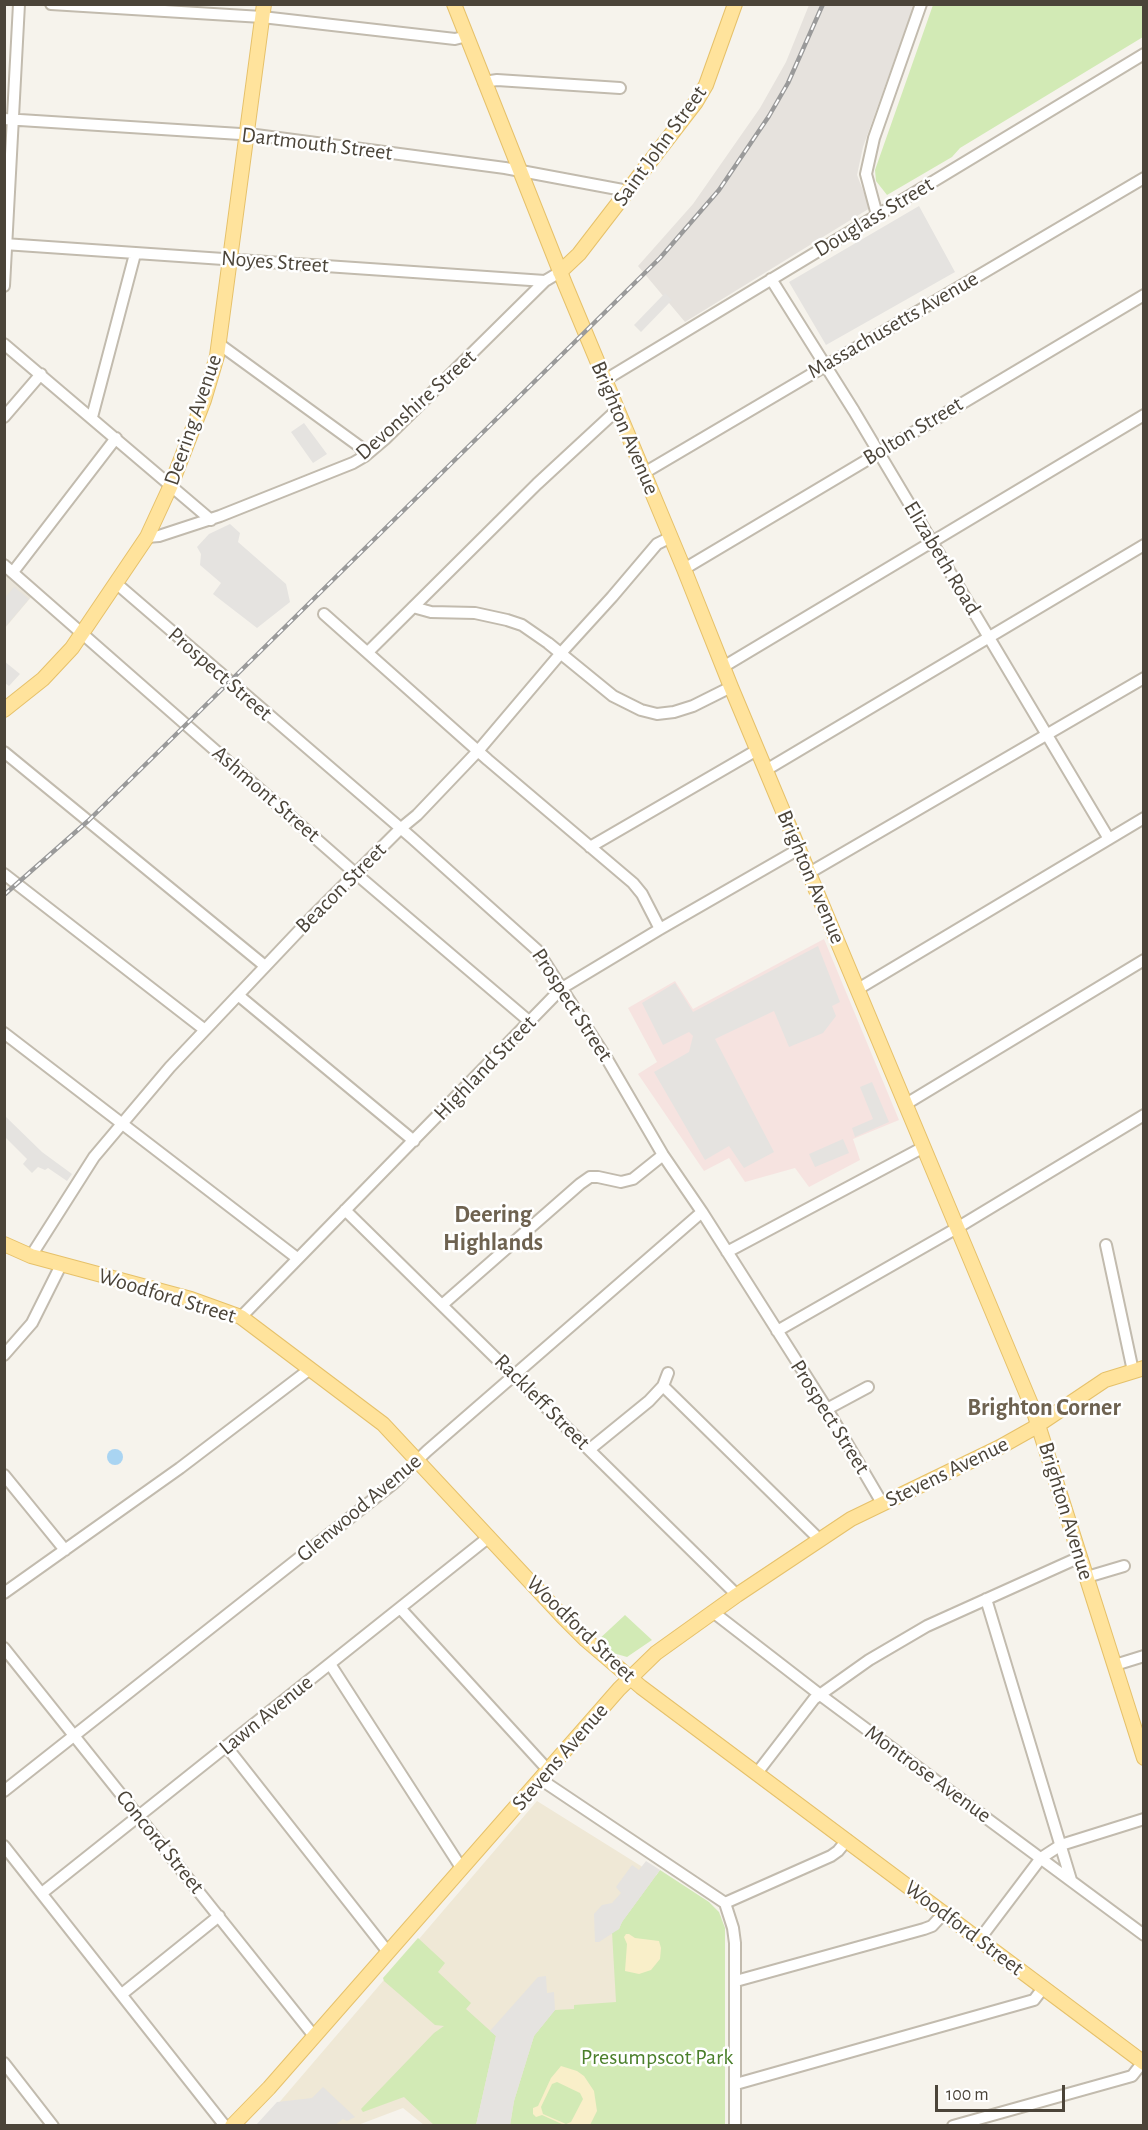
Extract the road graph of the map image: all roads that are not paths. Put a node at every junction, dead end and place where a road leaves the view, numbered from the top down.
1 (19, 4) edge
2 (51, 4) edge
3 (454, 4) edge
4 (735, 4) edge
5 (921, 4) edge
6 (263, 11) edge
7 (466, 36) junction
8 (1143, 54) edge
9 (484, 82) junction
10 (620, 88) dead end
11 (9, 119) edge
12 (247, 134) junction
13 (519, 171) junction
14 (1143, 178) edge
15 (628, 191) junction
16 (877, 215) junction
17 (6, 244) edge
18 (135, 254) junction
19 (230, 259) junction
20 (560, 272) junction
21 (771, 279) junction
22 (545, 281) junction
23 (4, 286) edge
24 (1143, 295) edge
25 (4, 344) edge
26 (219, 344) junction
27 (825, 365) junction
28 (41, 374) junction
29 (605, 380) junction
30 (618, 410) junction
31 (1143, 415) edge
32 (4, 417) edge
33 (92, 417) junction
34 (116, 438) junction
35 (878, 452) junction
36 (365, 456) junction
37 (644, 473) junction
38 (171, 485) junction
39 (211, 520) junction
40 (147, 537) junction
41 (671, 537) junction
42 (933, 541) junction
43 (1143, 545) edge
44 (9, 568) edge
45 (684, 569) junction
46 (117, 584) junction
47 (413, 607) junction
48 (324, 614) dead end
49 (83, 633) junction
50 (989, 636) junction
51 (368, 652) junction
52 (561, 653) junction
53 (723, 667) junction
54 (1143, 678) edge
55 (730, 687) junction
56 (4, 710) edge
57 (1047, 734) junction
58 (757, 750) junction
59 (478, 751) junction
60 (4, 752) edge
61 (766, 770) junction
62 (1143, 818) edge
63 (400, 829) junction
64 (1109, 839) junction
65 (590, 847) junction
66 (799, 849) junction
67 (355, 873) junction
68 (809, 873) junction
69 (4, 874) edge
70 (660, 928) junction
71 (1143, 960) edge
72 (265, 966) junction
73 (562, 988) junction
74 (858, 989) junction
75 (238, 994) junction
76 (530, 1022) junction
77 (205, 1030) junction
78 (4, 1033) edge
79 (906, 1104) junction
80 (1143, 1115) edge
81 (122, 1123) junction
82 (414, 1141) junction
83 (922, 1148) junction
84 (663, 1155) junction
85 (345, 1210) junction
86 (702, 1212) junction
87 (957, 1228) junction
88 (4, 1244) edge
89 (1106, 1245) dead end
90 (727, 1252) junction
91 (31, 1256) junction
92 (297, 1258) junction
93 (61, 1264) junction
94 (442, 1305) junction
95 (241, 1317) junction
96 (777, 1331) junction
97 (4, 1355) edge
98 (310, 1369) junction
99 (1138, 1369) edge
100 (514, 1374) junction
101 (668, 1374) dead end
102 (663, 1386) junction
103 (868, 1387) dead end
104 (827, 1409) junction
105 (1039, 1424) junction
106 (590, 1449) junction
107 (418, 1461) junction
108 (4, 1475) edge
109 (882, 1503) junction
110 (489, 1537) junction
111 (819, 1539) junction
112 (65, 1550) junction
113 (1080, 1557) junction
114 (1124, 1566) dead end
115 (1087, 1577) junction
116 (4, 1593) edge
117 (737, 1595) junction
118 (986, 1599) junction
119 (400, 1608) junction
120 (713, 1612) junction
121 (4, 1648) edge
122 (1143, 1656) edge
123 (330, 1664) junction
124 (1115, 1665) junction
125 (630, 1677) junction
126 (819, 1694) junction
127 (75, 1734) junction
128 (226, 1746) junction
129 (1143, 1758) edge
130 (757, 1773) junction
131 (544, 1774) junction
132 (4, 1791) edge
133 (139, 1816) junction
134 (1143, 1819) edge
135 (847, 1840) junction
136 (4, 1845) edge
137 (1061, 1845) junction
138 (1041, 1858) junction
139 (462, 1869) junction
140 (1071, 1880) junction
141 (42, 1893) junction
142 (725, 1903) junction
143 (944, 1913) junction
144 (219, 1916) junction
145 (1143, 1935) edge
146 (979, 1940) junction
147 (388, 1952) junction
148 (736, 1981) junction
149 (1043, 1988) junction
150 (122, 1994) junction
151 (314, 2036) junction
152 (4, 2062) edge
153 (1143, 2063) edge
154 (736, 2084) junction
155 (53, 2126) edge
156 (225, 2126) edge
157 (232, 2126) edge
158 (735, 2126) edge
159 (953, 2126) edge

1 - 11 street
2 - 6 street
3 - 7 main road, Brighton Avenue
4 - 15 main road, Saint John Street
5 - 16 street
6 - 7 street
6 - 12 main road, Deering Avenue
7 - 9 main road, Brighton Avenue
8 - 16 street, Douglass Street
9 - 10 street
9 - 13 main road, Brighton Avenue
11 - 12 street, Dartmouth Street
11 - 17 street
12 - 13 street, Dartmouth Street
12 - 19 main road, Deering Avenue
13 - 15 street, Dartmouth Street
13 - 20 main road, Brighton Avenue
14 - 27 street, Massachusetts Avenue
15 - 20 main road, Saint John Street
16 - 21 street, Douglass Street
17 - 18 street, Noyes Street
17 - 23 street
18 - 19 street, Noyes Street
18 - 33 street
19 - 22 street, Noyes Street
19 - 26 main road, Deering Avenue
20 - 22 street, Devonshire Street
20 - 29 main road, Brighton Avenue
21 - 27 street, Elizabeth Road
21 - 29 street, Douglass Street
22 - 36 street, Devonshire Street
24 - 35 street, Bolton Street
25 - 28 street
26 - 36 street
26 - 38 main road, Deering Avenue
27 - 35 street, Elizabeth Road
27 - 37 street, Massachusetts Avenue
28 - 32 street
28 - 33 street
29 - 30 main road, Brighton Avenue
30 - 37 main road, Brighton Avenue
30 - 47 street
31 - 42 street
33 - 34 street
34 - 38 street
34 - 44 street
35 - 42 street, Elizabeth Road
35 - 45 street, Bolton Street
36 - 39 street, Devonshire Street
37 - 41 main road, Brighton Avenue
38 - 39 street
38 - 40 main road, Deering Avenue
39 - 40 street, Devonshire Street
40 - 46 main road, Deering Avenue
41 - 45 main road, Brighton Avenue
41 - 52 street, Beacon Street
42 - 50 street, Elizabeth Road
42 - 53 street
43 - 50 street
44 - 49 street, Ashmont Street
45 - 53 main road, Brighton Avenue
46 - 49 main road, Deering Avenue
46 - 63 street, Prospect Street
47 - 51 street
47 - 52 street
48 - 51 street
49 - 56 main road, Deering Avenue
49 - 67 street, Ashmont Street
50 - 57 street, Elizabeth Road
50 - 61 street
51 - 59 street
52 - 55 street
52 - 59 street, Beacon Street
53 - 55 main road, Brighton Avenue
54 - 57 street
55 - 58 main road, Brighton Avenue
57 - 64 street, Elizabeth Road
57 - 68 street
58 - 61 main road, Brighton Avenue
58 - 65 street
59 - 63 street, Beacon Street
59 - 65 street
60 - 72 street
61 - 66 main road, Brighton Avenue
62 - 64 street
63 - 67 street, Beacon Street
63 - 73 street, Prospect Street
64 - 74 street
65 - 70 street
66 - 68 main road, Brighton Avenue
66 - 70 street, Highland Street
67 - 72 street, Beacon Street
67 - 76 street, Ashmont Street
68 - 74 main road, Brighton Avenue
69 - 77 street
70 - 73 street, Highland Street
71 - 79 street
72 - 75 street, Beacon Street
73 - 76 street, Highland Street
73 - 84 street, Prospect Street
74 - 79 main road, Brighton Avenue
75 - 77 street, Beacon Street
75 - 82 street
76 - 82 street, Highland Street
77 - 81 street, Beacon Street
78 - 81 street
79 - 83 main road, Brighton Avenue
80 - 87 street
81 - 91 street, Beacon Street
81 - 92 street
82 - 85 street, Highland Street
83 - 87 main road, Brighton Avenue
83 - 90 street
84 - 86 street, Prospect Street
84 - 94 street
85 - 92 street, Highland Street
85 - 94 street, Rackleff Street
86 - 90 street, Prospect Street
86 - 100 street, Glenwood Avenue
87 - 96 street
87 - 105 main road, Brighton Avenue
88 - 91 main road, Woodford Street
89 - 99 street
90 - 96 street, Prospect Street
91 - 93 main road, Woodford Street
92 - 95 street, Highland Street
93 - 95 main road, Woodford Street
93 - 97 street
94 - 100 street, Rackleff Street
95 - 98 main road, Woodford Street
96 - 104 street, Prospect Street
98 - 107 main road, Woodford Street
98 - 112 street
99 - 105 main road, Stevens Avenue
100 - 106 street, Rackleff Street
100 - 107 street, Glenwood Avenue
101 - 102 street
102 - 106 street
102 - 111 street
103 - 104 street
104 - 109 street, Prospect Street
105 - 109 main road, Stevens Avenue
105 - 113 main road, Brighton Avenue
106 - 117 street, Rackleff Street
107 - 110 main road, Woodford Street
107 - 127 street, Glenwood Avenue
108 - 112 street
109 - 111 main road, Stevens Avenue
110 - 119 street, Lawn Avenue
110 - 125 main road, Woodford Street
111 - 117 main road, Stevens Avenue
112 - 116 street
113 - 115 main road, Brighton Avenue
113 - 118 street
114 - 115 street
115 - 124 main road, Brighton Avenue
117 - 120 main road, Stevens Avenue
118 - 126 street
118 - 137 street
119 - 123 street, Lawn Avenue
119 - 131 street
120 - 125 main road, Stevens Avenue
120 - 126 street, Montrose Avenue
121 - 127 street, Concord Street
122 - 124 street
123 - 128 street, Lawn Avenue
123 - 139 street
124 - 129 main road, Brighton Avenue
125 - 130 main road, Woodford Street
125 - 131 main road, Stevens Avenue
126 - 130 street
126 - 138 street, Montrose Avenue
127 - 132 street, Glenwood Avenue
127 - 133 street, Concord Street
128 - 133 street, Lawn Avenue
128 - 147 street
130 - 135 main road, Woodford Street
131 - 139 main road, Stevens Avenue
131 - 142 street
133 - 141 street, Lawn Avenue
133 - 144 street, Concord Street
134 - 137 street
135 - 142 street
135 - 143 main road, Woodford Street
136 - 141 street
137 - 138 street
137 - 140 street
138 - 140 street, Montrose Avenue
138 - 146 street
139 - 147 main road, Stevens Avenue
140 - 145 street, Montrose Avenue
141 - 150 street
142 - 148 street
143 - 146 main road, Woodford Street
143 - 148 street
144 - 150 street
144 - 151 street, Concord Street
146 - 149 main road, Woodford Street
147 - 151 main road, Stevens Avenue
148 - 154 street
149 - 153 main road, Woodford Street
149 - 154 street
150 - 156 street
151 - 157 main road, Stevens Avenue
152 - 155 street
153 - 159 street
154 - 158 street

